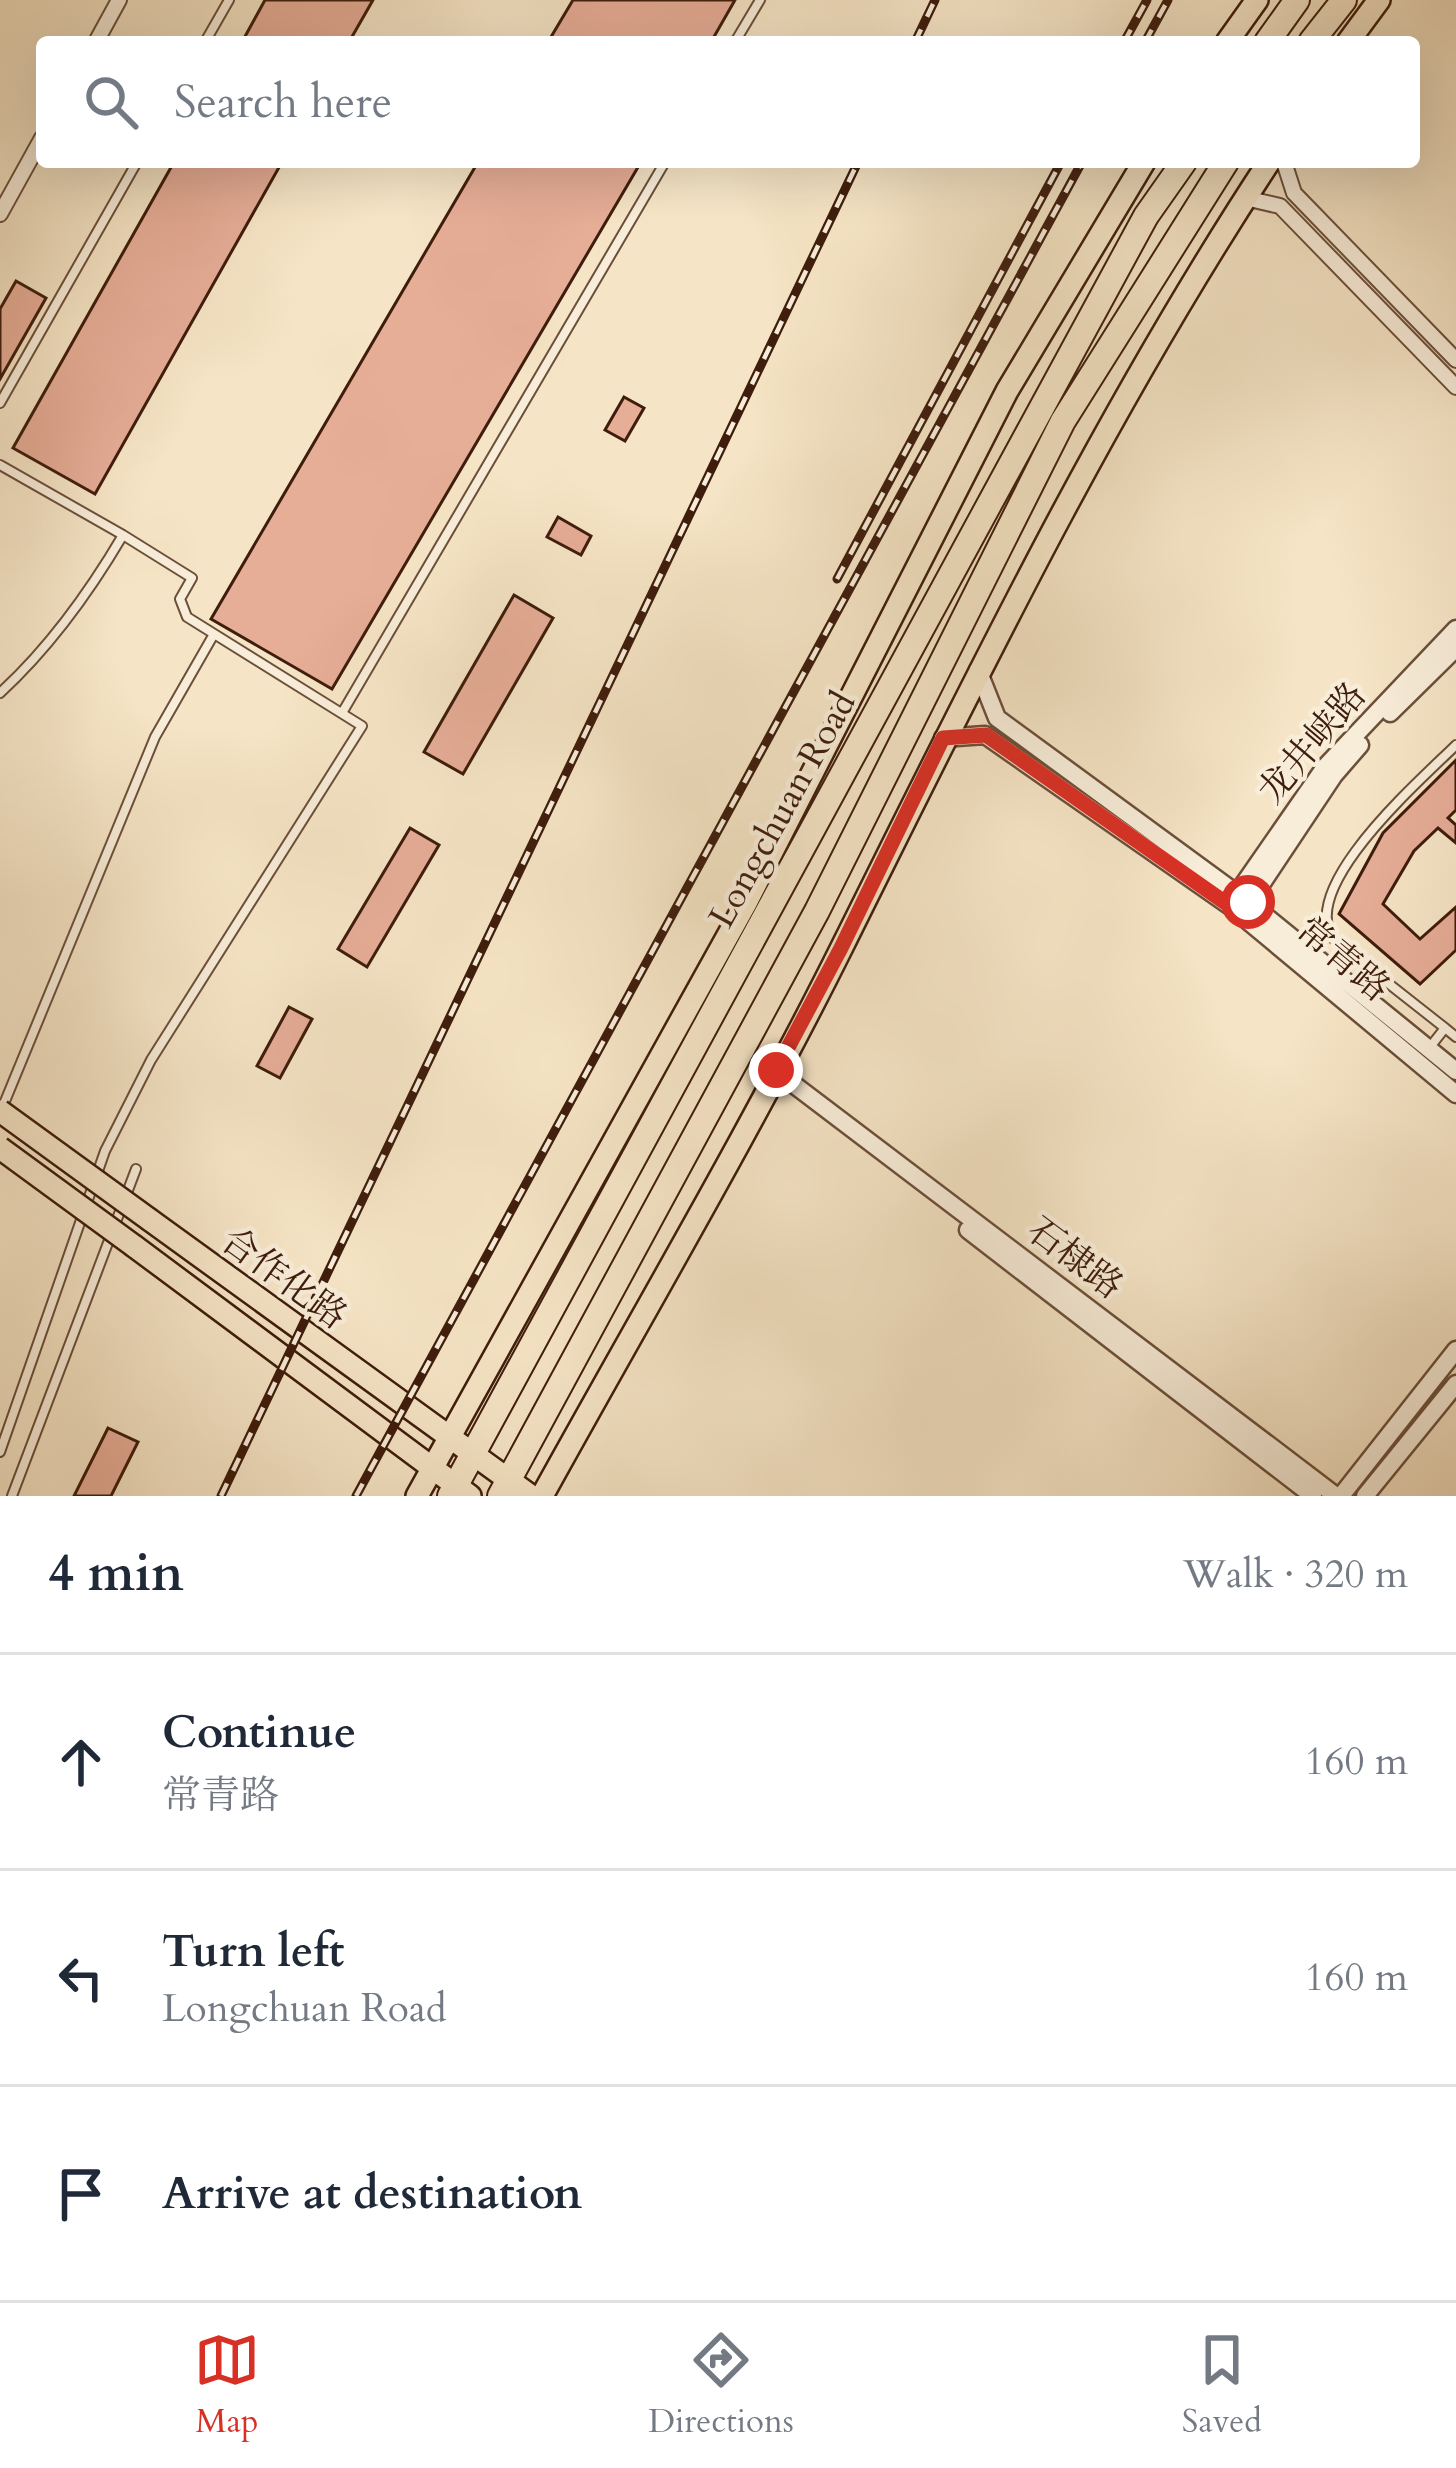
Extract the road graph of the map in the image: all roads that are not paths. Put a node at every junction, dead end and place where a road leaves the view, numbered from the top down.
1 (119, 0) edge
2 (229, 0) edge
3 (760, 0) edge
4 (1257, 0) edge
5 (1298, 0) edge
6 (1344, 0) edge
7 (1379, 0) edge
8 (99, 36) edge
9 (208, 36) edge
10 (739, 36) edge
11 (1230, 36) edge
12 (1271, 36) edge
13 (1316, 36) edge
14 (1352, 36) edge
15 (36, 149) edge
16 (134, 168) edge
17 (661, 168) edge
18 (1140, 168) edge
19 (1180, 168) edge
20 (1222, 168) edge
21 (1265, 168) edge
22 (1286, 168) edge
23 (1245, 198) junction
24 (0, 214) edge
25 (1456, 360) edge
26 (1456, 387) edge
27 (0, 404) edge
28 (0, 465) edge
29 (123, 535) junction
30 (1456, 629) edge
31 (214, 634) junction
32 (1456, 648) edge
33 (978, 670) junction
34 (0, 693) edge
35 (342, 713) junction
36 (943, 738) junction
37 (1456, 745) edge
38 (1239, 905) junction
39 (1445, 1028) junction
40 (1456, 1037) edge
41 (1424, 1056) junction
42 (1456, 1071) edge
43 (774, 1075) junction
44 (1456, 1094) edge
45 (0, 1112) edge
46 (0, 1148) edge
47 (136, 1169) dead end
48 (1456, 1350) edge
49 (1456, 1384) edge
50 (448, 1435) junction
51 (0, 1452) edge
52 (473, 1453) junction
53 (433, 1468) junction
54 (504, 1488) edge
55 (459, 1493) edge
56 (12, 1496) edge
57 (417, 1496) edge
58 (531, 1496) edge
59 (542, 1496) edge
60 (1313, 1496) edge
61 (1339, 1496) edge
62 (1365, 1496) edge

1 - 8 street
2 - 9 lane
3 - 10 lane
4 - 11 main road
5 - 12 highway
6 - 13 highway
7 - 14 main road
15 - 24 street
16 - 27 lane
17 - 35 lane
18 - 50 main road, Longchuan Road
19 - 52 highway, Longchuan Road
20 - 54 highway, Longchuan Road
21 - 23 main road
22 - 25 street
23 - 26 street
23 - 33 main road
28 - 29 lane
29 - 31 lane
29 - 34 lane
30 - 38 street, 龙井峡路
31 - 35 lane
31 - 45 lane
32 - 38 street, 龙井峡路
33 - 36 main road
33 - 38 street, 常青路
35 - 51 lane
36 - 38 street, 常青路
36 - 43 main road
37 - 39 lane
38 - 41 street, 常青路
39 - 40 lane
39 - 41 lane
41 - 42 street, 常青路
41 - 44 street, 常青路
43 - 59 main road
43 - 60 street, 石棣路
43 - 61 street, 石棣路
45 - 50 main road, 合作化路, bridge
46 - 53 main road, 合作化路, bridge
47 - 56 lane
48 - 61 street
49 - 62 street
50 - 52 main road, 合作化路
50 - 53 main road, Longchuan Road
52 - 54 main road, 合作化路
52 - 55 highway, Longchuan Road
53 - 55 main road, 合作化路
53 - 57 main road, Longchuan Road
54 - 58 main road, 合作化路

